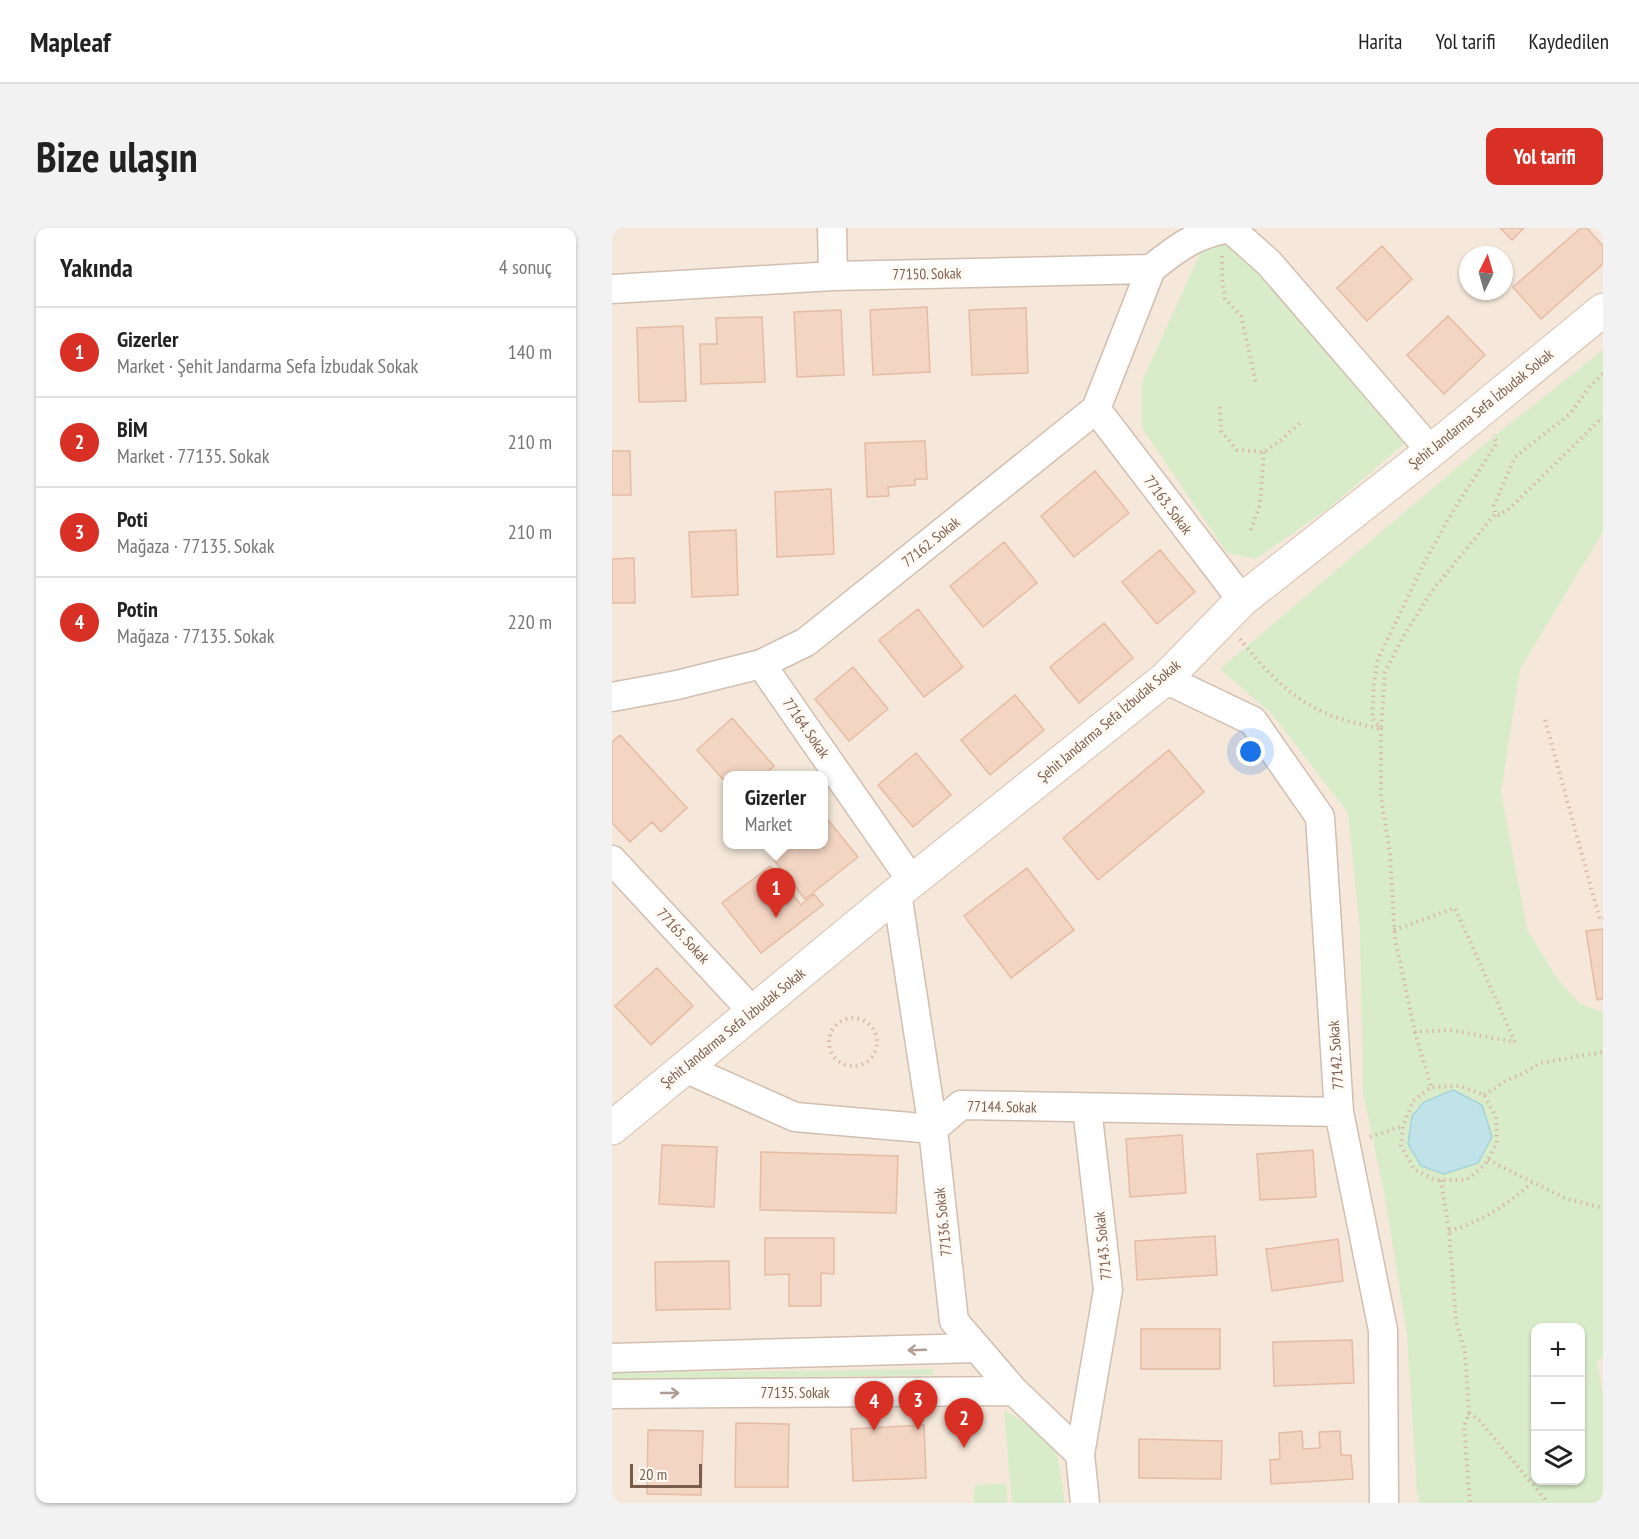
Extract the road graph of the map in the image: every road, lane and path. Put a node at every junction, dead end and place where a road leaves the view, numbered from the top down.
1 (832, 228) edge
2 (1228, 235) edge
3 (1181, 236) edge
4 (1151, 268) junction
5 (833, 276) junction
6 (612, 289) edge
7 (1603, 310) edge
8 (1603, 375) edge
9 (1256, 382) dead end
10 (1220, 407) dead end
11 (1096, 409) junction
12 (1603, 417) edge
13 (1300, 423) dead end
14 (1488, 430) dead end
15 (1431, 451) junction
16 (1264, 452) junction
17 (1495, 514) junction
18 (1251, 530) dead end
19 (1242, 600) junction
20 (1239, 638) dead end
21 (761, 664) junction
22 (1165, 679) junction
23 (612, 697) edge
24 (1545, 720) dead end
25 (1381, 729) junction
26 (612, 860) edge
27 (905, 887) junction
28 (1603, 919) edge
29 (1394, 930) junction
30 (753, 1012) junction
31 (848, 1018) joint
32 (1415, 1032) junction
33 (1603, 1052) edge
34 (685, 1068) junction
35 (1431, 1087) junction
36 (1484, 1095) junction
37 (1087, 1108) junction
38 (1339, 1112) junction
39 (1403, 1126) junction
40 (612, 1128) edge
41 (933, 1129) junction
42 (1376, 1135) dead end
43 (1488, 1160) junction
44 (1441, 1180) junction
45 (1532, 1183) junction
46 (1603, 1208) edge
47 (1449, 1231) junction
48 (975, 1348) junction
49 (612, 1358) edge
50 (1014, 1391) junction
51 (612, 1394) edge
52 (1469, 1413) junction
53 (1080, 1454) junction
54 (1085, 1503) edge
55 (1384, 1503) edge
56 (1470, 1503) edge
57 (1548, 1503) edge

1 - 5 street
2 - 3 street
2 - 9 path
2 - 15 street
3 - 4 street
4 - 5 street, 77150. Sokak
4 - 11 street, 77162. Sokak
5 - 6 street, 77150. Sokak
7 - 15 main road, Şehit Jandarma Sefa İzbudak Sokak
8 - 17 path
10 - 16 path
11 - 19 street, 77163. Sokak
11 - 21 street, 77162. Sokak
12 - 17 path
13 - 16 path
14 - 25 path
15 - 19 main road, Şehit Jandarma Sefa İzbudak Sokak
16 - 18 path
17 - 25 path
19 - 22 main road, Şehit Jandarma Sefa İzbudak Sokak
20 - 25 path
21 - 23 street, 77162. Sokak
21 - 27 street, 77164. Sokak
22 - 27 main road, Şehit Jandarma Sefa İzbudak Sokak
22 - 38 street, 77142. Sokak
24 - 28 path
25 - 29 path
26 - 30 street, 77165. Sokak
27 - 30 main road, Şehit Jandarma Sefa İzbudak Sokak
27 - 41 street, 77136. Sokak
29 - 32 path
29 - 32 path
30 - 34 main road, Şehit Jandarma Sefa İzbudak Sokak
31 - 31 path
32 - 35 path
33 - 36 path
34 - 40 main road, Şehit Jandarma Sefa İzbudak Sokak
34 - 41 street
35 - 36 path
35 - 39 path
36 - 43 path
37 - 38 street, 77144. Sokak
37 - 41 street, 77144. Sokak
37 - 53 street, 77143. Sokak
38 - 55 street, 77142. Sokak
39 - 42 path
39 - 44 path
41 - 48 street, 77136. Sokak
43 - 44 path
43 - 45 path
44 - 47 path
45 - 46 path
45 - 47 path
47 - 52 path
48 -> 49 street
48 - 50 street, 77136. Sokak
51 -> 50 street, 77135. Sokak
50 - 53 street, 77136. Sokak
52 - 56 path
52 - 57 path
53 - 54 street

